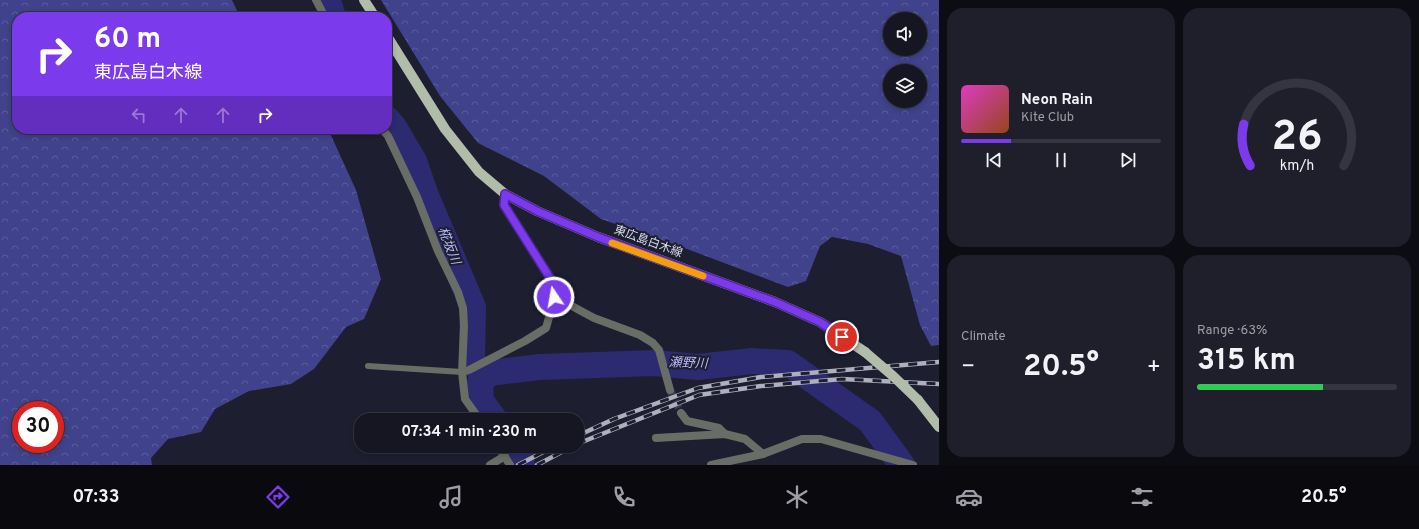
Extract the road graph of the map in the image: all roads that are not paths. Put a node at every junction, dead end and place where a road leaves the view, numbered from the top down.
1 (316, 0) edge
2 (364, 0) edge
3 (322, 12) edge
4 (372, 12) edge
5 (392, 44) edge
6 (386, 134) edge
7 (505, 194) junction
8 (554, 297) junction
9 (368, 366) dead end
10 (466, 371) junction
11 (670, 390) tunnel mouth
12 (475, 413) edge
13 (681, 413) tunnel mouth
14 (939, 427) edge
15 (724, 434) junction
16 (656, 438) dead end
17 (503, 453) edge
18 (763, 454) junction
19 (505, 456) junction
20 (490, 465) edge
21 (510, 465) edge
22 (711, 465) edge
23 (912, 465) edge

1 - 3 street
2 - 4 main road
5 - 7 main road, 東広島白木線
6 - 10 street
7 - 8 street
7 - 14 main road, 東広島白木線, bridge
8 - 10 street
8 - 11 street
9 - 10 lane
10 - 12 street
13 - 15 street
15 - 16 street
15 - 18 street
17 - 19 street
18 - 22 street
18 - 23 street
19 - 20 street
19 - 21 street

